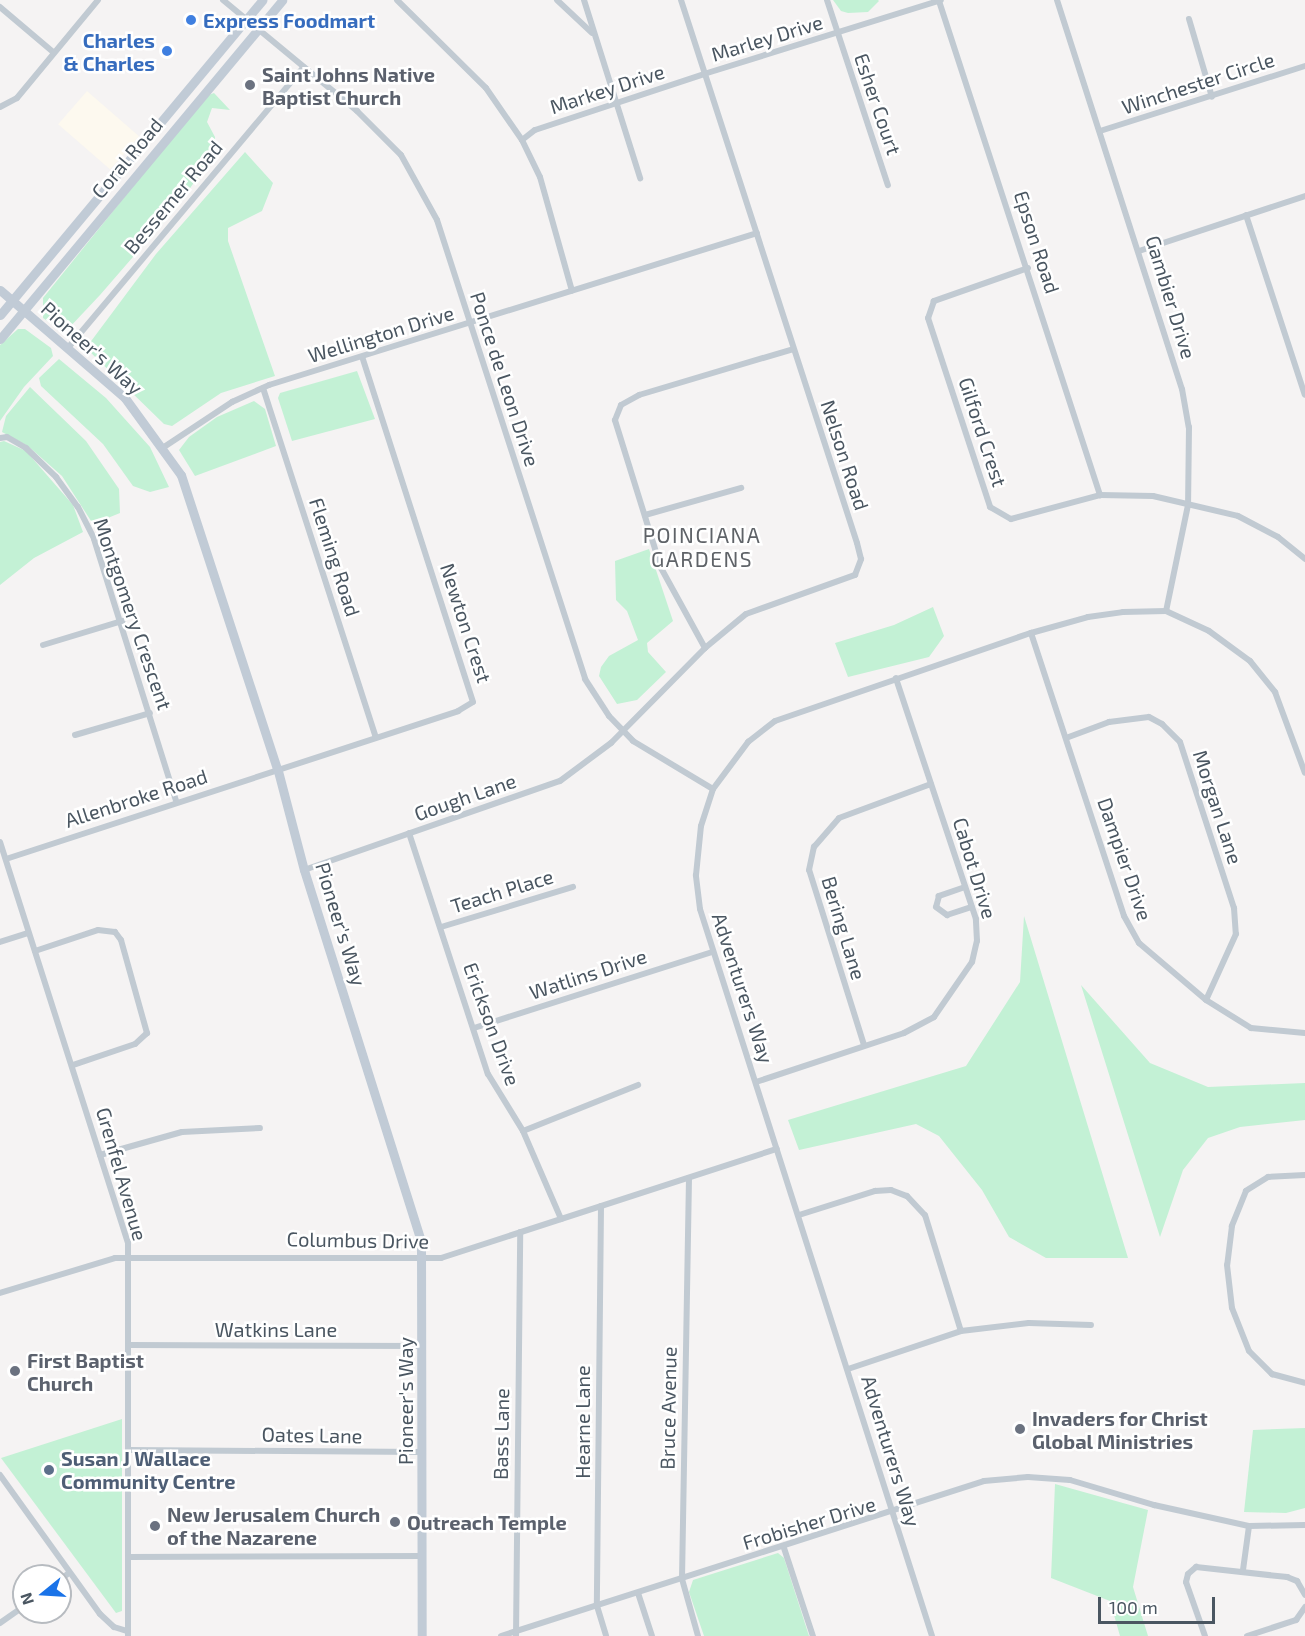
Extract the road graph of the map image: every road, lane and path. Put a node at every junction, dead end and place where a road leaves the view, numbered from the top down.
1 (98, 0) edge
2 (223, 0) edge
3 (262, 0) edge
4 (282, 0) edge
5 (397, 0) edge
6 (557, 0) edge
7 (584, 0) edge
8 (681, 0) edge
9 (827, 0) edge
10 (941, 0) edge
11 (1057, 0) edge
12 (0, 7) edge
13 (246, 19) junction
14 (1189, 20) dead end
15 (257, 29) junction
16 (593, 33) junction
17 (837, 34) junction
18 (53, 52) junction
19 (1305, 66) edge
20 (304, 67) junction
21 (704, 74) junction
22 (1212, 97) junction
23 (178, 100) junction
24 (616, 104) junction
25 (0, 107) edge
26 (191, 110) junction
27 (1100, 131) junction
28 (522, 140) junction
29 (640, 178) dead end
30 (888, 185) dead end
31 (98, 195) junction
32 (1305, 196) edge
33 (111, 206) junction
34 (1246, 215) junction
35 (757, 233) junction
36 (1139, 251) junction
37 (1028, 268) junction
38 (0, 290) edge
39 (572, 291) junction
40 (12, 300) junction
41 (24, 310) junction
42 (0, 315) edge
43 (471, 325) junction
44 (0, 339) edge
45 (67, 349) junction
46 (793, 349) junction
47 (362, 357) junction
48 (262, 388) junction
49 (1305, 394) edge
50 (0, 438) edge
51 (164, 447) junction
52 (741, 488) dead end
53 (1100, 495) junction
54 (1188, 505) junction
55 (645, 515) junction
56 (1305, 558) edge
57 (1166, 611) junction
58 (122, 621) junction
59 (1031, 633) junction
60 (44, 645) dead end
61 (705, 648) junction
62 (896, 678) junction
63 (150, 713) junction
64 (622, 730) junction
65 (75, 735) dead end
66 (376, 737) junction
67 (1066, 738) junction
68 (278, 771) junction
69 (1305, 773) edge
70 (931, 784) junction
71 (713, 789) junction
72 (176, 801) junction
73 (409, 833) junction
74 (0, 842) edge
75 (6, 859) junction
76 (304, 870) junction
77 (965, 886) junction
78 (573, 887) dead end
79 (972, 907) junction
80 (441, 927) junction
81 (28, 933) junction
82 (0, 942) edge
83 (36, 951) junction
84 (712, 952) junction
85 (1206, 1000) junction
86 (474, 1028) junction
87 (1305, 1033) edge
88 (864, 1045) junction
89 (73, 1065) junction
90 (756, 1082) junction
91 (638, 1085) dead end
92 (260, 1128) dead end
93 (523, 1131) junction
94 (777, 1149) junction
95 (100, 1155) junction
96 (1305, 1175) edge
97 (689, 1178) junction
98 (601, 1206) junction
99 (799, 1215) junction
100 (561, 1219) junction
101 (520, 1232) junction
102 (129, 1257) junction
103 (423, 1257) junction
104 (0, 1293) edge
105 (1091, 1325) dead end
106 (961, 1331) junction
107 (129, 1345) junction
108 (423, 1346) junction
109 (848, 1369) junction
110 (1305, 1383) edge
111 (129, 1450) junction
112 (423, 1452) junction
113 (0, 1475) edge
114 (5, 1482) junction
115 (0, 1490) edge
116 (893, 1514) junction
117 (1305, 1525) edge
118 (1249, 1526) junction
119 (784, 1548) junction
120 (423, 1556) junction
121 (128, 1557) junction
122 (63, 1564) edge
123 (1243, 1570) junction
124 (72, 1577) edge
125 (682, 1579) junction
126 (638, 1593) junction
127 (1305, 1595) edge
128 (597, 1606) junction
129 (1305, 1607) edge
130 (128, 1633) edge
131 (515, 1634) edge
132 (422, 1636) edge
133 (501, 1636) edge
134 (606, 1636) edge
135 (652, 1636) edge
136 (698, 1636) edge
137 (813, 1636) edge
138 (932, 1636) edge
139 (1205, 1636) edge
140 (1247, 1636) edge

1 - 18 street
2 - 13 street, Ponce de Leon Drive
3 - 13 main road, Coral Road
4 - 15 main road, Coral Road
5 - 28 street
6 - 16 street
7 - 16 street
8 - 21 street, Nelson Road
9 - 17 street, Esher Court
10 - 17 street, Marley Drive
10 - 37 street, Epson Road
11 - 27 street, Gambier Drive
12 - 18 street
13 - 15 street, Ponce de Leon Drive
13 - 23 main road, Coral Road
14 - 22 street
15 - 20 street, Ponce de Leon Drive
15 - 26 main road, Coral Road
16 - 24 street
17 - 21 street, Marley Drive
17 - 30 street, Esher Court
18 - 25 street
19 - 22 street, Winchester Circle
20 - 43 street, Ponce de Leon Drive
20 - 45 street, Bessemer Road
21 - 24 street, Markey Drive
21 - 35 street, Nelson Road
22 - 27 street, Winchester Circle
23 - 26 main road
23 - 31 main road, Coral Road
24 - 28 street, Markey Drive
24 - 29 street
26 - 33 main road, Coral Road
27 - 36 street, Gambier Drive
28 - 39 street
31 - 33 main road
31 - 40 main road, Coral Road
32 - 34 street
33 - 41 main road, Coral Road
34 - 36 street
34 - 49 street
35 - 39 street, Wellington Drive
35 - 46 street, Nelson Road
36 - 54 street, Gambier Drive
37 - 53 street, Epson Road
37 - 53 street, Gilford Crest
38 - 40 main road, Pioneer's Way
39 - 43 street, Wellington Drive
40 - 41 main road, Pioneer's Way
40 - 42 main road, Coral Road
41 - 44 main road, Coral Road
41 - 45 main road, Pioneer's Way
43 - 47 street, Wellington Drive
43 - 64 street, Ponce de Leon Drive
45 - 51 main road, Pioneer's Way
46 - 55 street
46 - 61 street, Nelson Road
47 - 48 street, Wellington Drive
47 - 66 street, Newton Crest
48 - 51 street, Wellington Drive
48 - 66 street, Fleming Road
50 - 58 street, Montgomery Crescent
51 - 68 main road, Pioneer's Way
52 - 55 street
53 - 54 street, Gilford Crest
54 - 56 street, Gilford Crest
54 - 57 street, Gambier Drive
55 - 61 street
57 - 59 street, Adventurers Way
57 - 69 street
58 - 60 street
58 - 63 street, Montgomery Crescent
59 - 62 street, Adventurers Way
59 - 67 street, Dampier Drive
61 - 64 street, Nelson Road
62 - 70 street, Cabot Drive
62 - 71 street, Adventurers Way
63 - 65 street
63 - 72 street, Montgomery Crescent
64 - 71 street, Ponce de Leon Drive
64 - 73 street, Gough Lane
66 - 68 street, Newton Crest
67 - 85 street, Dampier Drive
67 - 85 street, Morgan Lane
68 - 72 street, Allenbroke Road
68 - 76 main road, Pioneer's Way
70 - 77 street, Cabot Drive
70 - 88 street, Bering Lane
71 - 84 street, Adventurers Way
72 - 75 street, Allenbroke Road
73 - 76 street, Gough Lane
73 - 80 street, Erickson Drive
74 - 75 street, Grenfel Avenue
75 - 81 street, Grenfel Avenue
76 - 103 main road, Pioneer's Way
77 - 79 street, Cabot Drive
77 - 79 street
78 - 80 street, Teach Place
79 - 88 street, Cabot Drive
80 - 86 street, Erickson Drive
81 - 82 street
81 - 83 street, Grenfel Avenue
83 - 89 street, Grenfel Avenue
83 - 89 street
84 - 86 street, Watlins Drive
84 - 90 street, Adventurers Way
85 - 87 street, Dampier Drive
86 - 93 street, Erickson Drive
88 - 90 street, Cabot Drive
89 - 95 street, Grenfel Avenue
90 - 94 street, Adventurers Way
91 - 93 street
92 - 95 street
93 - 100 street, Erickson Drive
94 - 97 street, Columbus Drive
94 - 99 street, Adventurers Way
95 - 102 street, Grenfel Avenue
96 - 110 street
97 - 98 street, Columbus Drive
97 - 125 street, Bruce Avenue
98 - 100 street, Columbus Drive
98 - 128 street, Hearne Lane
99 - 106 street
99 - 109 street, Adventurers Way
100 - 101 street, Columbus Drive
101 - 103 street, Columbus Drive
101 - 131 street, Bass Lane
102 - 103 street, Columbus Drive
102 - 104 street, Columbus Drive
102 - 107 street, Grenfel Avenue
103 - 108 main road, Pioneer's Way
105 - 106 street
106 - 109 street
107 - 108 street, Watkins Lane
107 - 111 street, Grenfel Avenue
108 - 112 main road, Pioneer's Way
109 - 116 street, Adventurers Way
111 - 112 street, Oates Lane
111 - 121 street, Grenfel Avenue
112 - 120 main road, Pioneer's Way
113 - 114 street
114 - 115 street
114 - 122 street
116 - 118 street, Frobisher Drive
116 - 119 street, Frobisher Drive
116 - 138 street, Adventurers Way
117 - 118 street, Frobisher Drive
118 - 123 street
119 - 125 street, Frobisher Drive
119 - 137 street
120 - 121 street
120 - 132 main road, Pioneer's Way
121 - 130 street, Grenfel Avenue
123 - 127 street
123 - 139 street
124 - 130 street
125 - 126 street, Frobisher Drive
125 - 136 street, Bruce Avenue
126 - 128 street, Frobisher Drive
126 - 135 street
128 - 131 street, Frobisher Drive
128 - 134 street, Hearne Lane
129 - 140 street
131 - 133 street, Frobisher Drive

